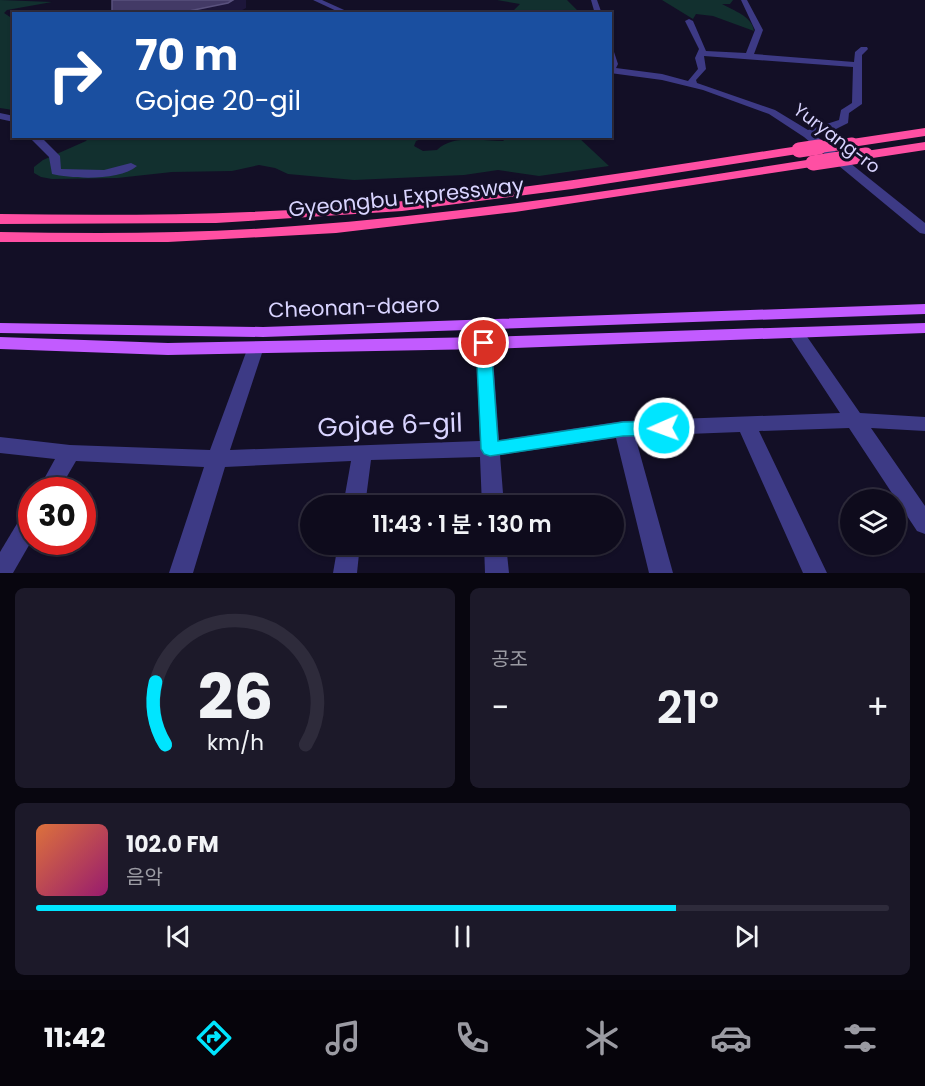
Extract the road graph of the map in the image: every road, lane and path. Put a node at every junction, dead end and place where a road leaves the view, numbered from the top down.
1 (316, 0) edge
2 (744, 0) edge
3 (345, 12) edge
4 (689, 21) dead end
5 (864, 49) dead end
6 (702, 53) junction
7 (749, 56) junction
8 (858, 66) junction
9 (612, 70) edge
10 (692, 84) junction
11 (925, 132) edge
12 (806, 134) junction
13 (35, 138) edge
14 (925, 146) edge
15 (131, 166) dead end
16 (0, 219) edge
17 (925, 230) edge
18 (0, 237) edge
19 (925, 309) edge
20 (925, 328) edge
21 (795, 332) junction
22 (1, 341) edge
23 (484, 343) junction
24 (256, 347) junction
25 (855, 420) junction
26 (925, 424) edge
27 (747, 426) junction
28 (623, 429) junction
29 (0, 445) edge
30 (490, 449) junction
31 (362, 452) junction
32 (70, 453) junction
33 (217, 459) junction
34 (56, 477) edge
35 (356, 495) edge
36 (492, 495) edge
37 (925, 524) edge
38 (18, 543) edge
39 (347, 555) edge
40 (496, 555) edge
41 (0, 573) edge
42 (181, 573) edge
43 (345, 573) edge
44 (497, 573) edge
45 (661, 573) edge
46 (815, 573) edge

1 - 3 street
2 - 7 street
4 - 6 street
5 - 8 street
6 - 7 street
6 - 10 street
7 - 8 street
8 - 12 street
9 - 10 street, Yuryang-ro
10 - 12 street, Yuryang-ro
11 - 16 highway, Gyeongbu Expressway, bridge
12 - 17 street, Yuryang-ro
13 - 15 street
14 - 18 highway, Gyeongbu Expressway, bridge
19 - 22 main road, Cheonan-daero
20 - 21 main road, Cheonan-daero
21 - 23 main road, Cheonan-daero
21 - 25 street
22 - 24 main road, Cheonan-daero
23 - 24 main road, Cheonan-daero
23 - 30 street
24 - 33 street
25 - 26 street, Gojae 6-gil
25 - 27 street, Gojae 6-gil
25 - 37 street
27 - 28 street, Gojae 6-gil
27 - 46 street
28 - 30 street, Gojae 6-gil
28 - 45 street
29 - 32 street, Gojae 6-gil
30 - 31 street, Gojae 6-gil
30 - 36 street
31 - 33 street, Gojae 6-gil
31 - 35 street
32 - 33 street, Gojae 6-gil
32 - 34 street
33 - 42 street
38 - 41 street
39 - 43 street
40 - 44 street

